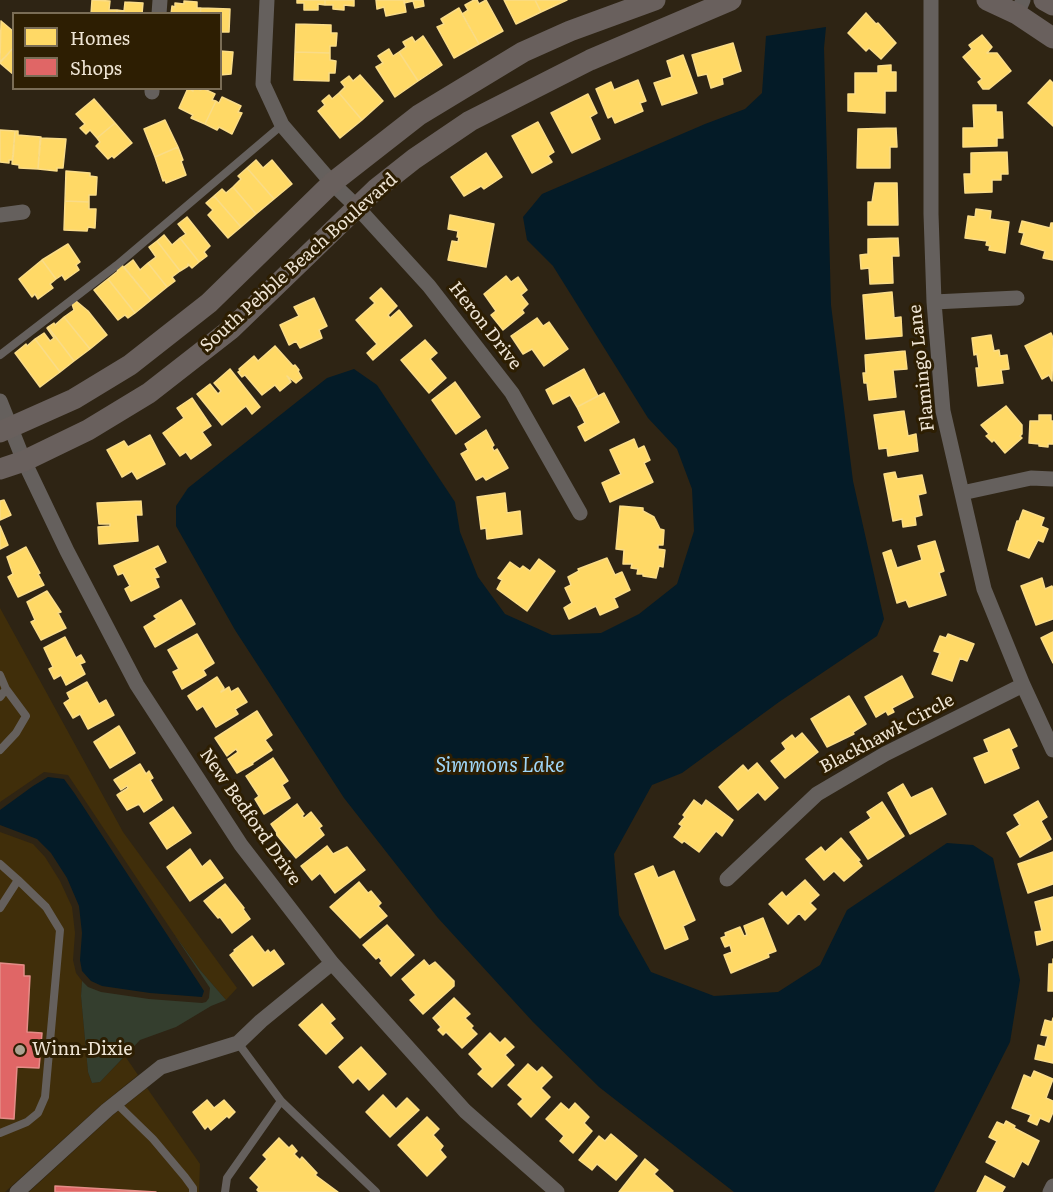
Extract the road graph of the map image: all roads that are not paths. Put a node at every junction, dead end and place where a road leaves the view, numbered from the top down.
1 (267, 0) edge
2 (655, 0) edge
3 (730, 0) edge
4 (931, 0) edge
5 (987, 0) edge
6 (1044, 0) edge
7 (1053, 5) edge
8 (1020, 7) edge
9 (594, 22) junction
10 (1053, 38) edge
11 (605, 53) junction
12 (452, 94) junction
13 (470, 121) junction
14 (282, 124) junction
15 (332, 183) junction
16 (356, 206) junction
17 (22, 212) dead end
18 (0, 215) edge
19 (1017, 298) dead end
20 (934, 302) junction
21 (184, 322) junction
22 (206, 348) junction
23 (0, 355) edge
24 (0, 401) edge
25 (6, 430) edge
26 (24, 461) junction
27 (0, 469) edge
28 (1053, 478) edge
29 (962, 493) junction
30 (580, 513) dead end
31 (0, 675) edge
32 (1023, 685) junction
33 (6, 689) junction
34 (0, 697) edge
35 (0, 750) edge
36 (1053, 750) edge
37 (0, 864) edge
38 (727, 879) dead end
39 (18, 880) junction
40 (0, 908) edge
41 (332, 963) junction
42 (238, 1043) junction
43 (281, 1101) junction
44 (116, 1103) junction
45 (0, 1133) edge
46 (1053, 1186) edge
47 (17, 1192) edge
48 (194, 1192) edge
49 (225, 1192) edge
50 (376, 1192) edge
51 (557, 1192) edge
52 (1050, 1192) edge

1 - 14 street, Heron Drive
2 - 9 street, South Pebble Beach Boulevard
3 - 11 street, South Pebble Beach Boulevard
4 - 20 street, Flamingo Lane
5 - 8 street
6 - 7 street
8 - 10 street
9 - 11 street
9 - 12 street, South Pebble Beach Boulevard
11 - 13 street, South Pebble Beach Boulevard
12 - 13 street
12 - 15 street, South Pebble Beach Boulevard
13 - 16 street, South Pebble Beach Boulevard
14 - 15 street, Heron Drive
14 - 23 lane
15 - 16 street, Heron Drive
15 - 21 street, South Pebble Beach Boulevard
16 - 22 street, South Pebble Beach Boulevard
16 - 30 street, Heron Drive
17 - 18 street
19 - 20 street
20 - 29 street, Flamingo Lane
21 - 22 street
21 - 25 street, South Pebble Beach Boulevard
22 - 26 street, South Pebble Beach Boulevard
24 - 25 street, New Bedford Drive
25 - 26 street, New Bedford Drive
26 - 27 street, South Pebble Beach Boulevard
26 - 41 street, New Bedford Drive
28 - 29 street
29 - 32 street, Flamingo Lane
31 - 33 lane
32 - 36 street, Flamingo Lane
32 - 38 street, Blackhawk Circle
33 - 34 lane
33 - 35 lane
37 - 39 lane
39 - 40 lane
39 - 45 lane
41 - 42 street
41 - 51 street, New Bedford Drive
42 - 43 lane
42 - 44 street
43 - 49 lane
43 - 50 lane
44 - 47 street
44 - 48 lane
46 - 52 street

